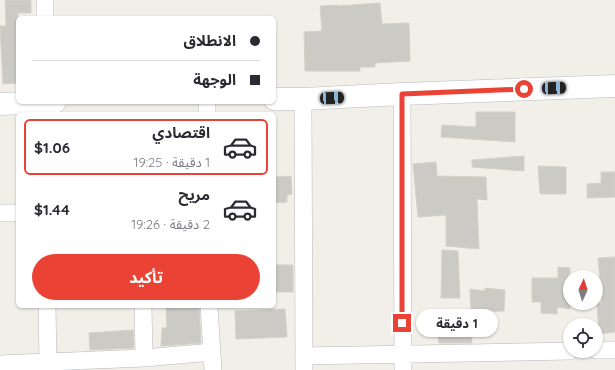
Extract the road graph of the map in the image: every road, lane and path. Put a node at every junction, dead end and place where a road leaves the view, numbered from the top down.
1 (45, 0) edge
2 (45, 16) edge
3 (615, 86) edge
4 (402, 94) junction
5 (276, 99) edge
6 (303, 99) junction
7 (16, 103) edge
8 (0, 104) edge
9 (0, 213) edge
10 (16, 213) edge
11 (47, 308) edge
12 (143, 308) edge
13 (209, 308) edge
14 (603, 350) edge
15 (615, 350) edge
16 (563, 351) edge
17 (212, 352) junction
18 (144, 358) junction
19 (402, 362) edge
20 (48, 363) junction
21 (304, 363) edge
22 (0, 364) edge
23 (213, 370) edge

1 - 2 street
3 - 4 street
4 - 6 street
4 - 19 street
5 - 6 street
6 - 21 street
7 - 8 street
9 - 10 street
11 - 20 street
12 - 18 street
13 - 17 street
14 - 15 street
16 - 19 street
17 - 18 street
17 - 23 street
18 - 20 street
19 - 21 street
20 - 22 street

